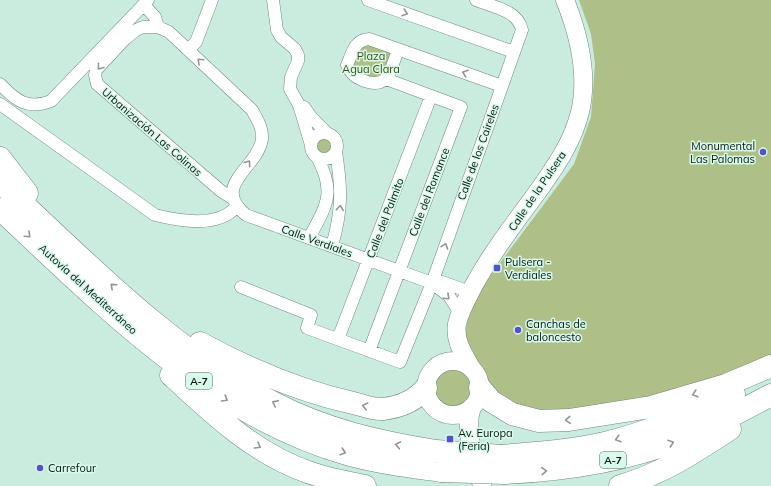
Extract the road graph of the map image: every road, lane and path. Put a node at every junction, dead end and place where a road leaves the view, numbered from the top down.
1 (212, 0) edge
2 (273, 0) edge
3 (368, 0) edge
4 (476, 0) edge
5 (565, 0) edge
6 (146, 2) edge
7 (158, 27) junction
8 (188, 50) junction
9 (398, 50) junction
10 (514, 52) junction
11 (386, 79) junction
12 (0, 84) edge
13 (502, 86) junction
14 (431, 96) junction
15 (0, 104) edge
16 (299, 105) junction
17 (328, 134) junction
18 (312, 145) junction
19 (336, 152) junction
20 (317, 157) junction
21 (0, 158) edge
22 (0, 182) edge
23 (234, 202) junction
24 (0, 208) edge
25 (309, 238) junction
26 (63, 240) junction
27 (332, 246) junction
28 (368, 260) junction
29 (399, 271) junction
30 (432, 283) junction
31 (241, 287) dead end
32 (470, 292) junction
33 (122, 309) junction
34 (459, 319) junction
35 (338, 339) junction
36 (369, 351) junction
37 (771, 366) edge
38 (771, 372) edge
39 (430, 378) junction
40 (475, 388) junction
41 (771, 395) edge
42 (771, 399) edge
43 (446, 414) junction
44 (711, 415) junction
45 (365, 486) edge
46 (469, 486) edge
47 (482, 486) edge
48 (620, 486) edge

1 - 8 street
2 - 16 street
3 -> 10 street
4 - 10 street, Calle de los Caireles
5 - 32 main road, Calle de la Pulsera
6 - 7 street
6 - 12 street
7 - 8 street
7 -> 23 street, Urbanización Las Colinas
23 -> 8 street
9 - 11 street
9 - 11 street
13 -> 9 street
10 - 13 street, Calle de los Caireles
11 - 14 street, Calle del Romance
30 -> 13 street, Calle de los Caireles
14 - 28 street, Calle del Palmito
14 - 29 street, Calle del Romance
15 - 23 street
16 - 17 street
16 - 18 street
17 - 18 street
17 - 19 street
18 - 20 street
19 - 20 street
27 -> 19 street
20 - 25 street
21 - 26 highway
22 - 26 highway, Autovía del Mediterráneo / A-7
23 - 25 street, Calle Verdiales
24 -> 33 highway, Autovía del Mediterráneo / A-7
25 - 27 street, Calle Verdiales
33 -> 26 highway, Autovía del Mediterráneo / A-7
27 - 28 street, Calle Verdiales
28 - 29 street, Calle Verdiales
28 - 35 street, Calle del Palmito
29 - 30 street, Calle Verdiales
29 - 36 street, Calle del Romance
30 - 32 street, Calle Verdiales
30 -> 34 street, Calle Verdiales
30 - 36 street, Calle de los Caireles
31 - 35 street
32 - 34 main road, Calle de la Pulsera
39 -> 33 highway
33 - 44 highway, Autovía del Mediterráneo / A-7, bridge
33 -> 45 highway
34 - 39 main road, Calle de la Pulsera
34 - 40 main road
35 - 36 street
37 -> 40 highway
38 - 44 highway, A-7
39 - 40 main road
39 - 43 main road
40 - 43 main road
40 - 47 main road
41 - 44 highway, A-7
42 - 48 highway
43 - 46 main road

